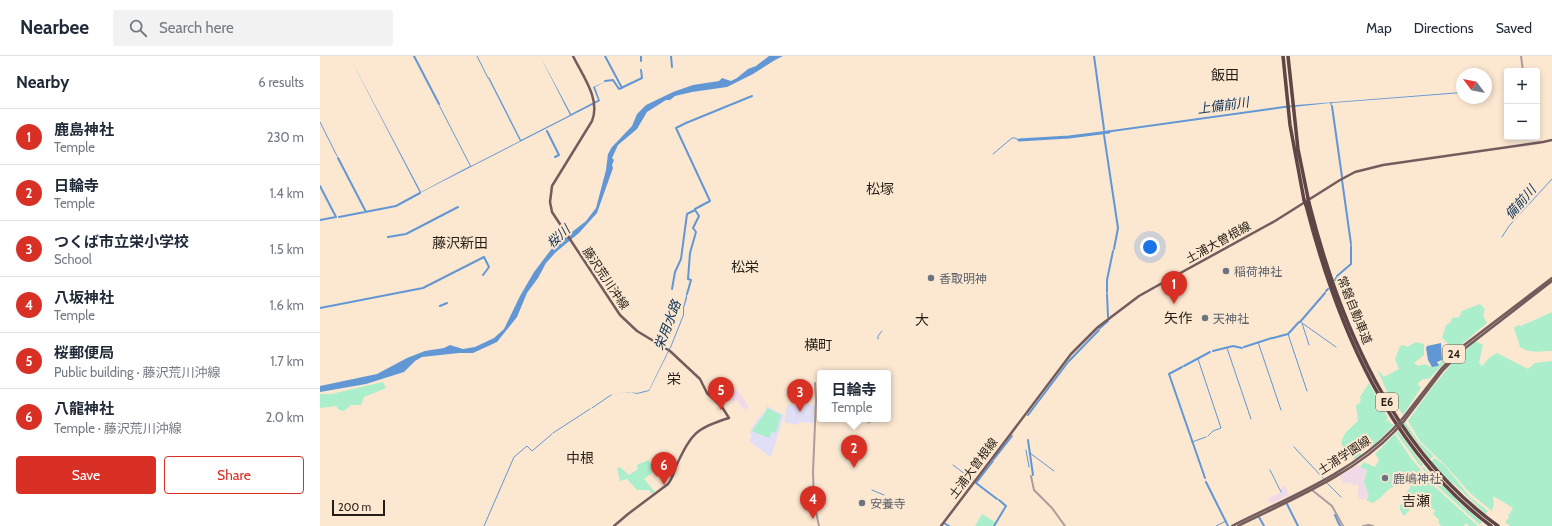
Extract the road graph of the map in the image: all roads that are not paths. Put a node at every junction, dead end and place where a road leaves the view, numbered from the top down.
1 (573, 56) edge
2 (1283, 56) edge
3 (1288, 56) edge
4 (1521, 56) edge
5 (1523, 68) edge
6 (1289, 94) junction
7 (1552, 140) edge
8 (1319, 248) junction
9 (1552, 278) edge
10 (1552, 281) edge
11 (815, 383) dead end
12 (1403, 420) junction
13 (1394, 430) junction
14 (1031, 476) dead end
15 (1311, 489) junction
16 (614, 526) edge
17 (819, 526) edge
18 (940, 526) edge
19 (1064, 526) edge
20 (1232, 526) edge
21 (1238, 526) edge
22 (1343, 526) edge
23 (1363, 526) edge
24 (1373, 526) edge
25 (1491, 526) edge
26 (1498, 526) edge

1 - 16 main road, 藤沢荒川沖線
2 - 6 highway, 常磐自動車道 / E6
3 - 6 highway, 常磐自動車道 / E6
4 - 5 street
6 - 8 highway, 常磐自動車道 / E6, bridge
7 - 18 main road, 土浦大曽根線
8 - 25 highway, 常磐自動車道 / E6
8 - 26 highway, 常磐自動車道 / E6
9 - 12 main road, 土浦学園線 / 24
10 - 12 main road, 土浦学園線 / 24
11 - 17 street
12 - 13 main road, 土浦学園線 / 24, bridge
13 - 15 main road, 土浦学園線 / 24
13 - 20 main road, 土浦学園線 / 24
14 - 19 street
15 - 21 main road, 土浦学園線 / 24
15 - 22 street
23 - 24 street

